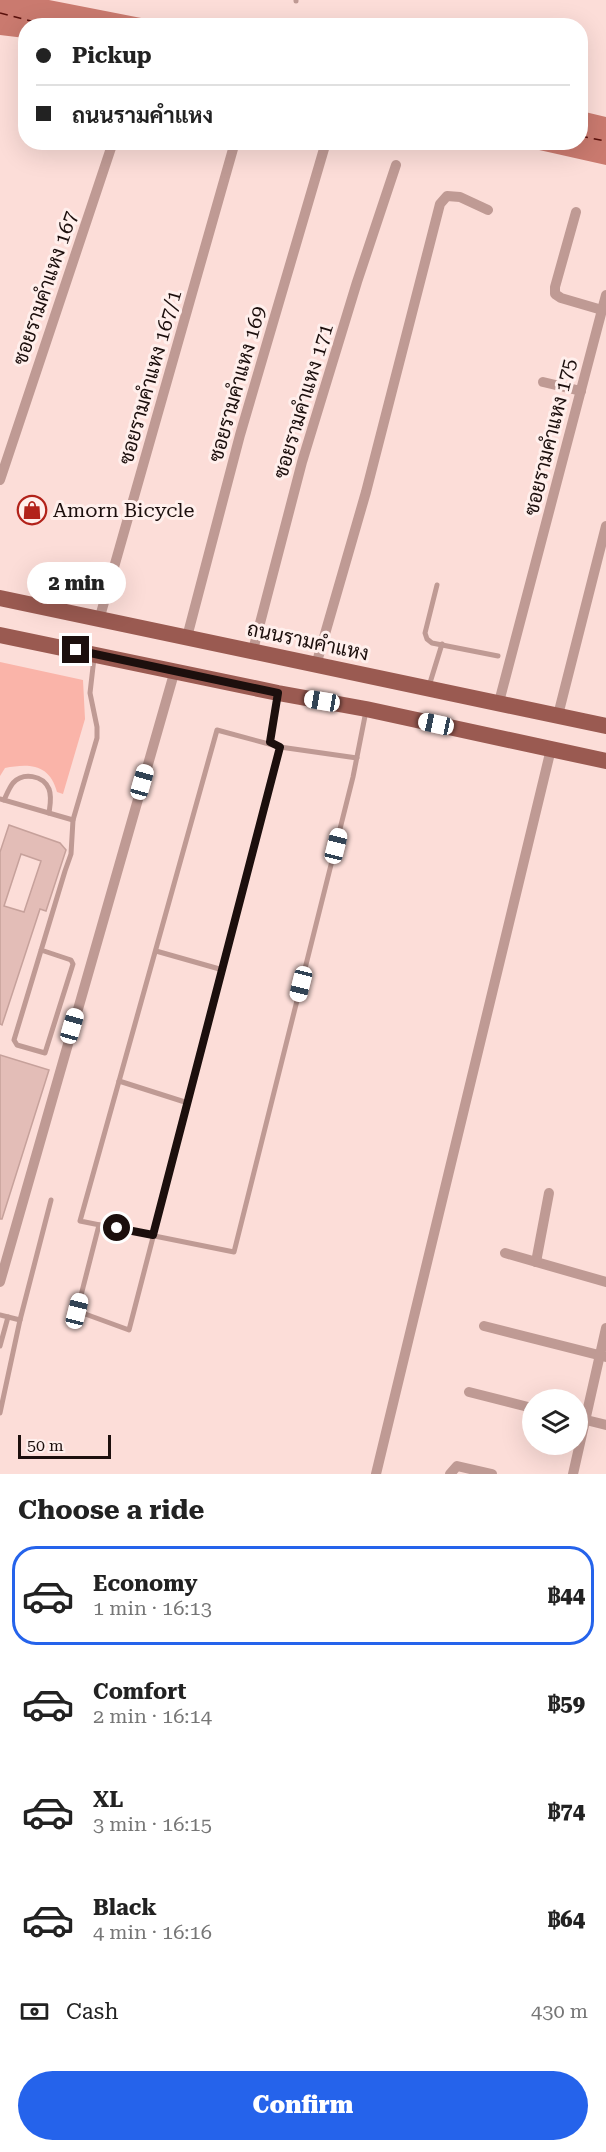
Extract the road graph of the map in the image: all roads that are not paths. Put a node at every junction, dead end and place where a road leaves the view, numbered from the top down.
1 (110, 150) edge
2 (232, 150) edge
3 (324, 150) edge
4 (396, 165) dead end
5 (489, 210) dead end
6 (576, 212) dead end
7 (606, 295) edge
8 (602, 310) junction
9 (543, 382) dead end
10 (581, 391) junction
11 (0, 480) edge
12 (606, 526) edge
13 (437, 585) dead end
14 (0, 598) edge
15 (99, 620) junction
16 (0, 635) edge
17 (187, 637) junction
18 (442, 644) junction
19 (253, 650) junction
20 (95, 653) junction
21 (498, 656) dead end
22 (316, 664) junction
23 (175, 670) junction
24 (429, 688) junction
25 (278, 693) junction
26 (499, 702) junction
27 (366, 709) junction
28 (558, 715) junction
29 (606, 726) edge
30 (270, 742) junction
31 (280, 747) junction
32 (551, 749) junction
33 (357, 758) junction
34 (606, 761) edge
35 (2, 799) edge
36 (50, 813) junction
37 (73, 820) junction
38 (41, 950) junction
39 (156, 951) junction
40 (223, 970) junction
41 (119, 1081) junction
42 (188, 1103) junction
43 (549, 1193) dead end
44 (51, 1200) dead end
45 (99, 1225) junction
46 (153, 1235) junction
47 (505, 1253) dead end
48 (536, 1262) junction
49 (0, 1282) edge
50 (606, 1282) edge
51 (0, 1315) edge
52 (8, 1317) junction
53 (20, 1320) junction
54 (484, 1326) dead end
55 (606, 1328) edge
56 (0, 1346) edge
57 (602, 1356) edge
58 (469, 1392) dead end
59 (588, 1400) edge
60 (522, 1405) edge
61 (0, 1413) edge
62 (588, 1420) edge
63 (606, 1425) edge
64 (576, 1455) edge
65 (376, 1474) edge
66 (450, 1474) edge
67 (492, 1474) edge
68 (573, 1474) edge

1 - 11 street, ซอยรามคำแหง 167
2 - 15 street, ซอยรามคำแหง 167/1
3 - 17 street, ซอยรามคำแหง 169
4 - 19 street, ซอยรามคำแหง 171
5 - 22 street
6 - 8 street
7 - 8 street, ซอยรามคำแหง 175
8 - 10 street, ซอยรามคำแหง 175
9 - 10 street
10 - 26 street, ซอยรามคำแหง 175
12 - 28 street
13 - 18 lane
14 - 15 main road, ถนนรามคำแหง
15 - 17 main road, ถนนรามคำแหง
16 - 20 main road
17 - 19 main road, ถนนรามคำแหง
18 - 21 lane
18 - 24 lane
19 - 22 main road, ถนนรามคำแหง
20 - 23 main road
20 - 37 lane
22 - 24 main road, ถนนรามคำแหง
23 - 25 main road
23 - 49 street
24 - 26 main road, ถนนรามคำแหง
25 - 27 main road
25 - 30 lane
26 - 28 main road, ถนนรามคำแหง
27 - 32 main road
27 - 33 lane
28 - 29 main road, ถนนรามคำแหง
30 - 31 lane
30 - 39 lane
31 - 33 lane
31 - 40 lane
32 - 34 main road
32 - 65 street
33 - 46 lane
35 - 36 lane
35 - 36 lane
36 - 37 lane
37 - 38 lane
38 - 38 lane
39 - 40 lane
39 - 41 lane
40 - 42 lane
41 - 42 lane
41 - 45 lane
42 - 46 lane
43 - 48 street
44 - 53 lane
45 - 46 lane
45 - 46 lane
47 - 48 street
48 - 50 street
51 - 52 lane
52 - 53 lane
52 - 56 lane
53 - 61 lane
54 - 57 street
55 - 57 street
57 - 59 street
58 - 60 street
62 - 63 street
64 - 68 street
66 - 67 street

